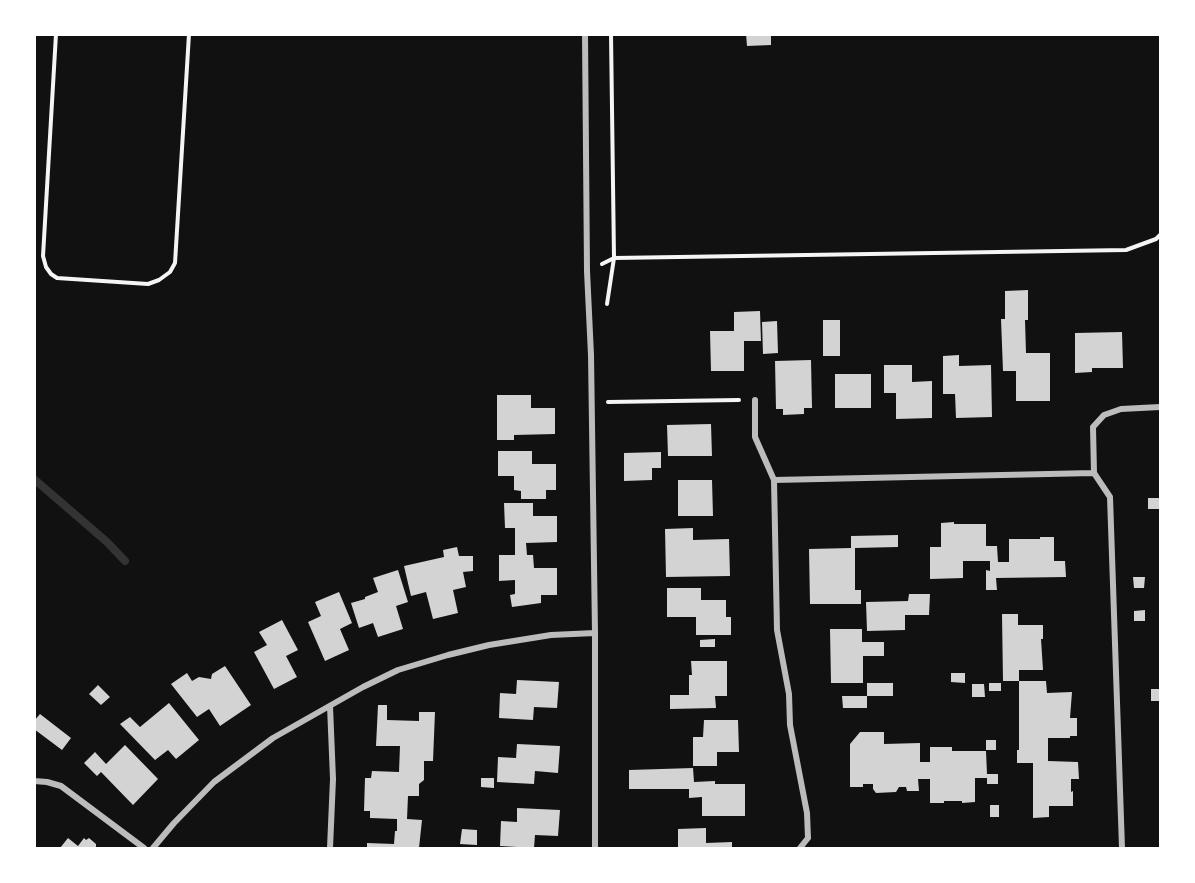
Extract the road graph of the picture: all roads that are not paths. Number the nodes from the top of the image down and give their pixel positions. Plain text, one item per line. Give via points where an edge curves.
1 (585, 34) edge
2 (755, 400) road end
3 (1161, 407) edge
4 (1094, 473) junction
5 (774, 480) junction
6 (596, 633) junction
7 (330, 706) junction
8 (34, 780) edge
9 (144, 849) edge
10 (153, 849) edge
11 (330, 849) edge
12 (596, 849) edge
13 (800, 849) edge
14 (1122, 849) edge

1 - 6 street
2 - 5 street via 756,437
3 - 4 street via 1121,409 1104,415 1093,427
4 - 5 street
4 - 14 street via 1110,497
5 - 13 street via 777,630 807,813 808,838
6 - 7 street via 551,635 448,655 398,670
6 - 12 street
7 - 10 street via 273,738 214,782
7 - 11 street
8 - 9 street via 61,786

